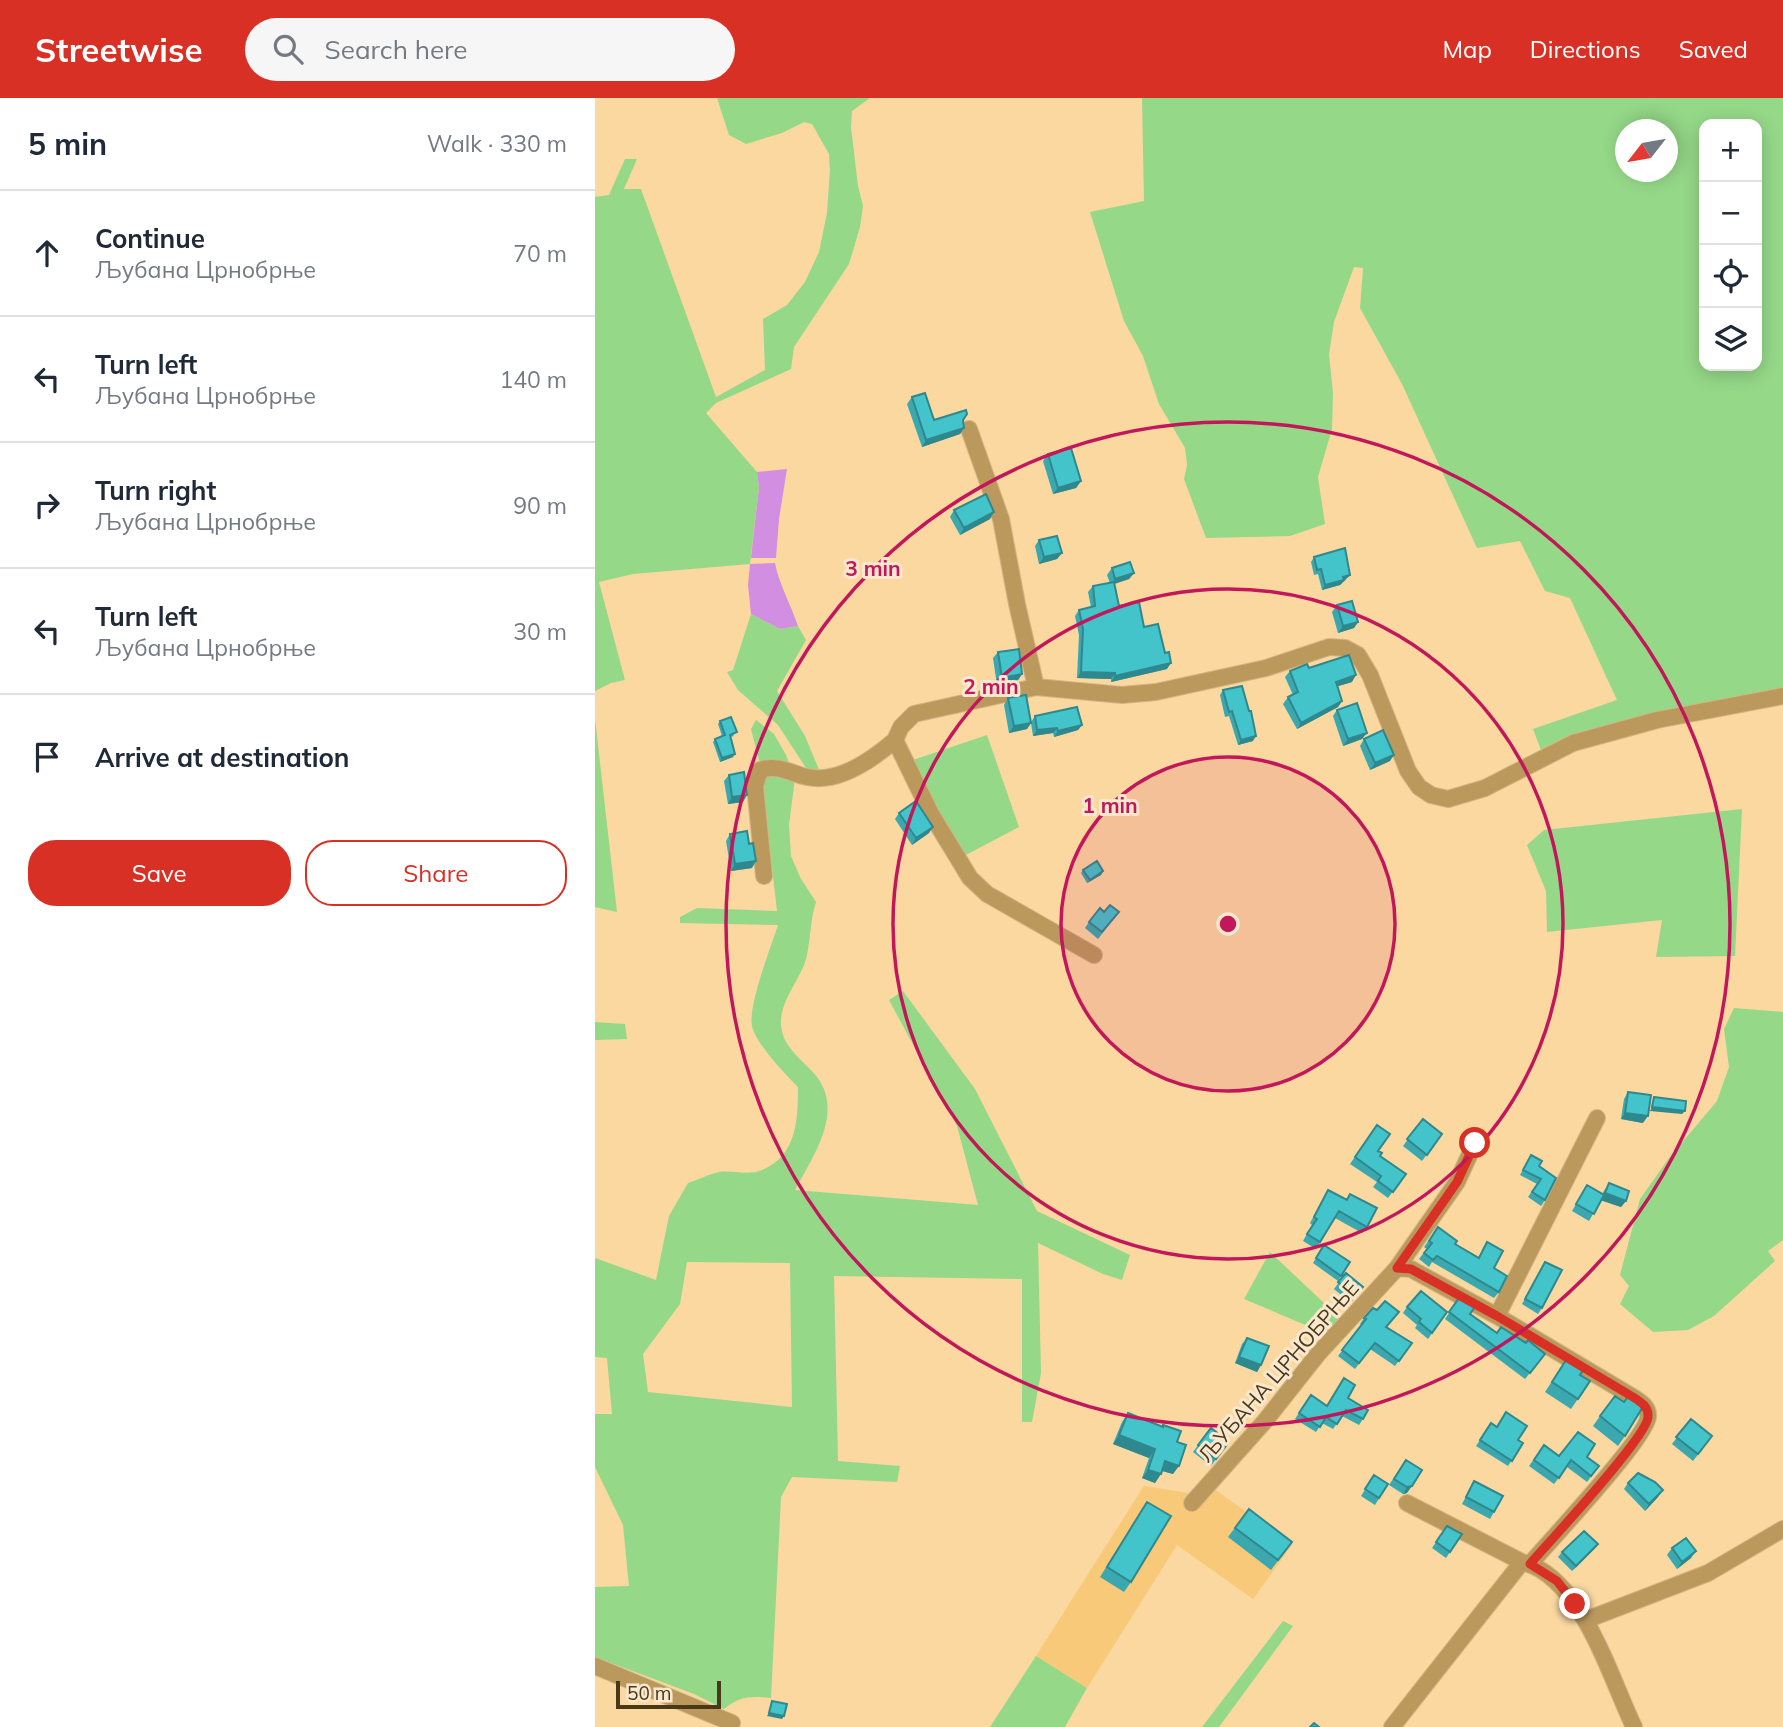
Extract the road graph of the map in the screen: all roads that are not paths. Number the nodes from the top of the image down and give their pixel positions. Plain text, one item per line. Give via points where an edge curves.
1 (969, 429) dead end
2 (1036, 687) junction
3 (1783, 696) edge
4 (895, 740) junction
5 (764, 876) dead end
6 (1094, 955) dead end
7 (1597, 1118) dead end
8 (1475, 1143) dead end
9 (1397, 1268) junction
10 (1497, 1316) junction
11 (1192, 1503) dead end
12 (1407, 1503) dead end
13 (1783, 1528) edge
14 (1526, 1563) junction
15 (1586, 1620) junction
16 (595, 1666) edge
17 (732, 1723) dead end
18 (1392, 1727) edge
19 (1634, 1727) edge

1 - 2 street via 1001,519
2 - 3 street via 1122,695 1156,692 1265,668 1329,647 1345,648 1358,654 1370,675 1408,771 1419,787 1448,799 1485,788 1573,743 1657,720
2 - 4 street via 914,714
4 - 5 street via 839,774 810,777 772,766 760,770 755,786
4 - 6 street via 969,878 987,894
7 - 10 street
8 - 9 street, ЉУБАНА ЦРНОБРЊЕ via 1457,1182
9 - 10 street via 1411,1269
9 - 11 street, ЉУБАНА ЦРНОБРЊЕ
10 - 14 street via 1633,1397 1648,1412 1649,1421 1623,1459
12 - 14 street
13 - 15 street via 1708,1573
14 - 15 street via 1557,1581
14 - 18 street
15 - 19 street
16 - 17 street

